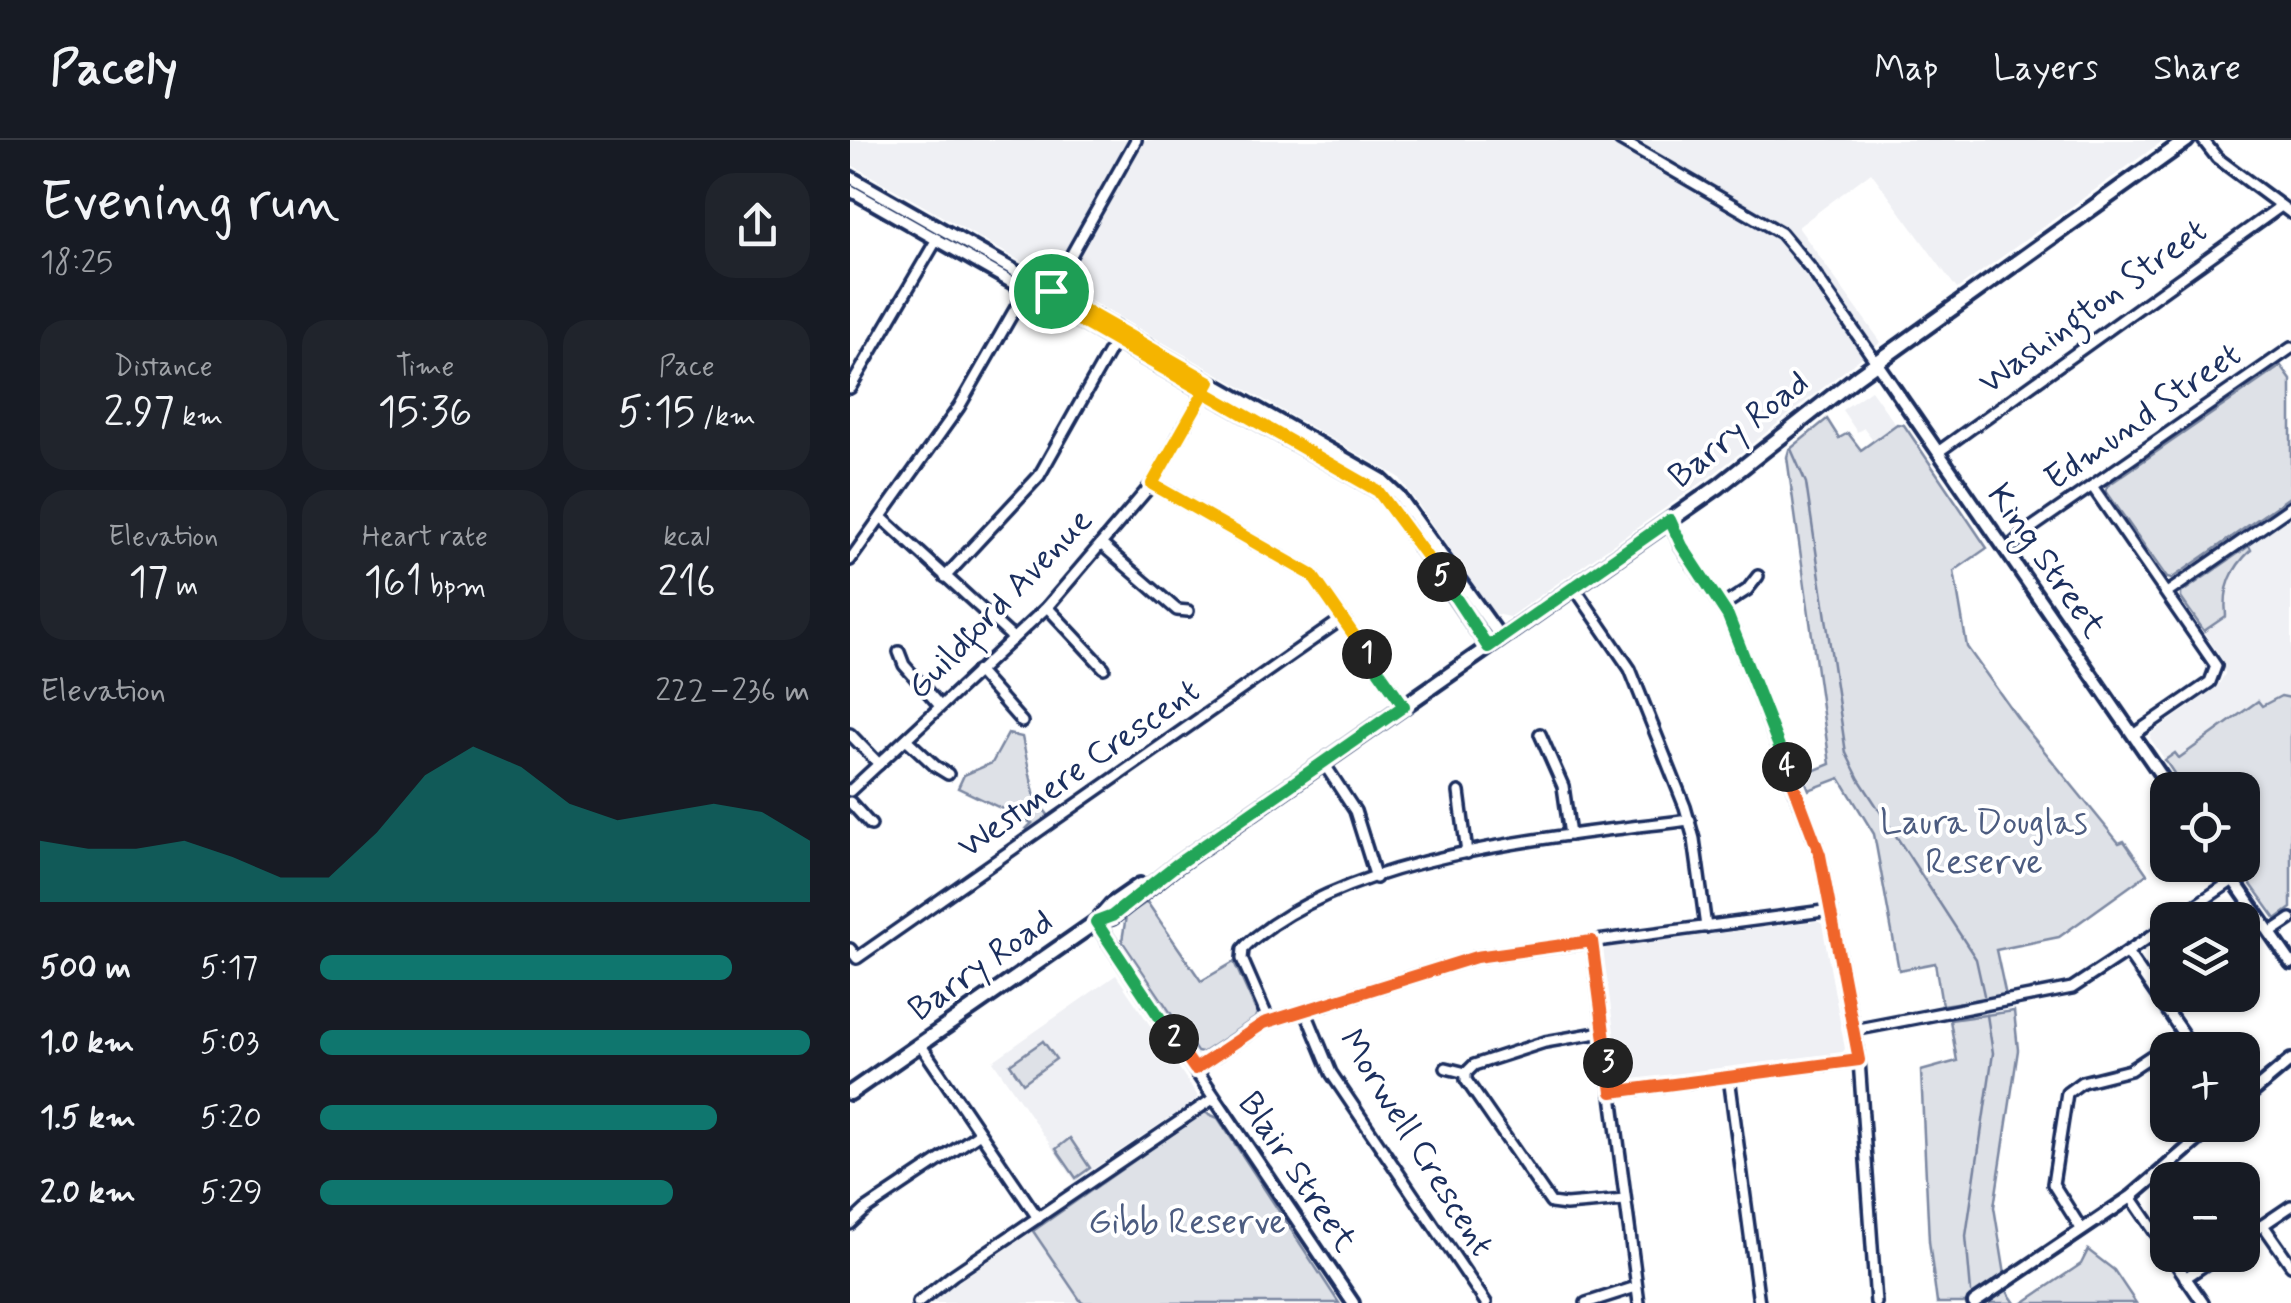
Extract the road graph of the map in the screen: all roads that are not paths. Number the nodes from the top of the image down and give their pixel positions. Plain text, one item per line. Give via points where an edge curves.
1 (1136, 140) edge
2 (1620, 140) edge
3 (2203, 140) edge
4 (2185, 142) edge
5 (2217, 158) junction
6 (850, 177) edge
7 (850, 190) edge
8 (2281, 206) junction
9 (2291, 213) edge
10 (916, 220) junction
11 (936, 239) junction
12 (1031, 286) junction
13 (1051, 291) junction
14 (1115, 341) junction
15 (2291, 348) edge
16 (1876, 362) junction
17 (1207, 387) junction
18 (850, 388) edge
19 (1938, 452) junction
20 (1357, 472) junction
21 (1152, 484) junction
22 (2092, 486) junction
23 (2291, 507) edge
24 (881, 517) junction
25 (1664, 524) junction
26 (1101, 544) junction
27 (2004, 547) junction
28 (850, 560) edge
29 (1758, 576) dead end
30 (945, 577) junction
31 (1574, 587) junction
32 (2166, 593) junction
33 (1722, 606) junction
34 (1046, 607) junction
35 (1188, 611) dead end
36 (1342, 619) junction
37 (1012, 638) junction
38 (1501, 638) junction
39 (1488, 647) junction
40 (899, 652) dead end
41 (1104, 668) dead end
42 (977, 671) junction
43 (940, 706) junction
44 (1404, 706) junction
45 (1022, 722) dead end
46 (850, 734) edge
47 (1540, 734) dead end
48 (2134, 735) junction
49 (906, 739) junction
50 (1323, 762) junction
51 (879, 764) junction
52 (2159, 772) edge
53 (948, 774) dead end
54 (850, 791) edge
55 (1459, 792) dead end
56 (850, 802) edge
57 (1690, 820) junction
58 (872, 824) dead end
59 (1570, 836) junction
60 (1467, 853) junction
61 (1376, 878) junction
62 (2231, 882) edge
63 (2235, 882) edge
64 (2201, 902) edge
65 (1831, 910) junction
66 (2291, 918) edge
67 (1096, 922) junction
68 (1706, 927) junction
69 (2270, 933) junction
70 (2150, 936) edge
71 (1592, 941) junction
72 (1232, 942) dead end
73 (850, 949) edge
74 (1242, 949) junction
75 (2127, 952) junction
76 (2291, 964) edge
77 (1305, 1010) junction
78 (1269, 1021) junction
79 (1854, 1030) junction
80 (1604, 1032) junction
81 (2181, 1032) edge
82 (920, 1044) junction
83 (2150, 1057) edge
84 (1859, 1060) junction
85 (2291, 1060) edge
86 (1446, 1068) dead end
87 (1195, 1069) junction
88 (1466, 1074) junction
89 (1730, 1077) junction
90 (2260, 1086) edge
91 (1612, 1092) junction
92 (850, 1093) edge
93 (1214, 1098) junction
94 (980, 1133) junction
95 (2195, 1142) edge
96 (2131, 1197) junction
97 (1625, 1200) junction
98 (1550, 1203) junction
99 (2291, 1206) edge
100 (1546, 1214) dead end
101 (1038, 1218) junction
102 (850, 1224) edge
103 (2150, 1225) edge
104 (2263, 1225) junction
105 (2260, 1227) edge
106 (2082, 1230) junction
107 (2291, 1265) edge
108 (2182, 1272) edge
109 (2194, 1272) edge
110 (2186, 1278) junction
111 (1636, 1287) junction
112 (918, 1303) edge
113 (1353, 1303) edge
114 (1486, 1303) edge
115 (1586, 1303) edge
116 (1638, 1303) edge
117 (1758, 1303) edge
118 (1876, 1303) edge
119 (1974, 1303) edge
120 (2203, 1303) edge

1 - 13 street
2 - 16 street via 1781,233
3 - 5 street
4 - 5 street
4 - 16 main road, Barry Road
5 - 8 street
6 - 10 street
7 - 10 street
8 - 9 street
8 - 19 street, Washington Street
10 - 11 street
10 - 12 street via 984,252
11 - 12 street
11 - 18 street
12 - 13 street
12 - 14 street
12 - 24 street via 959,407
13 - 17 street
14 - 17 street
14 - 30 street via 1039,476
15 - 22 street, Edmund Street
16 - 19 street, King Street
16 - 25 main road, Barry Road
17 - 20 street
17 - 21 street, Guildford Avenue
19 - 27 street, King Street
20 - 38 street via 1381,479 1399,496
20 - 39 street via 1388,500
21 - 26 street, Guildford Avenue
21 - 36 street via 1312,575
22 - 27 street, Edmund Street
22 - 32 street
23 - 32 street
24 - 28 street
24 - 30 street
25 - 31 main road, Barry Road
25 - 33 street
26 - 34 street, Guildford Avenue
26 - 35 street via 1177,610
27 - 48 street, King Street
29 - 33 street
30 - 37 street
31 - 38 main road, Barry Road
31 - 57 street via 1630,669
32 - 48 street via 2216,673
33 - 65 street via 1818,847
34 - 37 street, Guildford Avenue
34 - 41 street
36 - 44 street
36 - 73 street, Westmere Crescent via 856,958
37 - 42 street, Guildford Avenue
38 - 39 main road, Barry Road
39 - 44 main road, Barry Road
40 - 43 street
42 - 43 street, Guildford Avenue
42 - 45 street
43 - 49 street, Guildford Avenue
44 - 50 main road, Barry Road
46 - 51 street
47 - 59 street via 1563,786
48 - 52 street, King Street
49 - 51 street, Guildford Avenue
49 - 53 street
50 - 61 street via 1353,805
50 - 67 main road, Barry Road
51 - 54 street, Guildford Avenue
55 - 60 street
56 - 58 street
57 - 59 street
57 - 68 street
59 - 60 street
60 - 61 street
61 - 74 street via 1302,905
62 - 64 street
63 - 69 street
65 - 68 street
65 - 79 street
66 - 69 street
67 - 82 main road, Barry Road
67 - 87 street, Blair Street
68 - 71 street
69 - 76 street
70 - 75 street
71 - 77 street via 1476,957
71 - 80 street
72 - 74 street
74 - 78 street
75 - 79 street via 2072,988
75 - 81 street
77 - 78 street
77 - 114 street, Morwell Crescent via 1331,1073
78 - 87 street
79 - 84 street
80 - 88 street via 1545,1042
80 - 91 street
82 - 92 main road, Barry Road
82 - 94 street
83 - 106 street via 2067,1093 2054,1184
84 - 89 street
84 - 118 street
85 - 90 street
86 - 88 street
87 - 93 street, Blair Street
88 - 98 street
89 - 91 street
89 - 117 street
91 - 97 street
93 - 101 street
93 - 113 street, Blair Street
94 - 101 street
94 - 102 street
95 - 96 street
96 - 103 street
96 - 106 street
97 - 98 street
97 - 111 street
98 - 100 street
99 - 104 street
101 - 112 street
104 - 105 street
104 - 107 street
106 - 119 street
108 - 110 street
109 - 110 street
110 - 120 street
111 - 115 street
111 - 116 street

